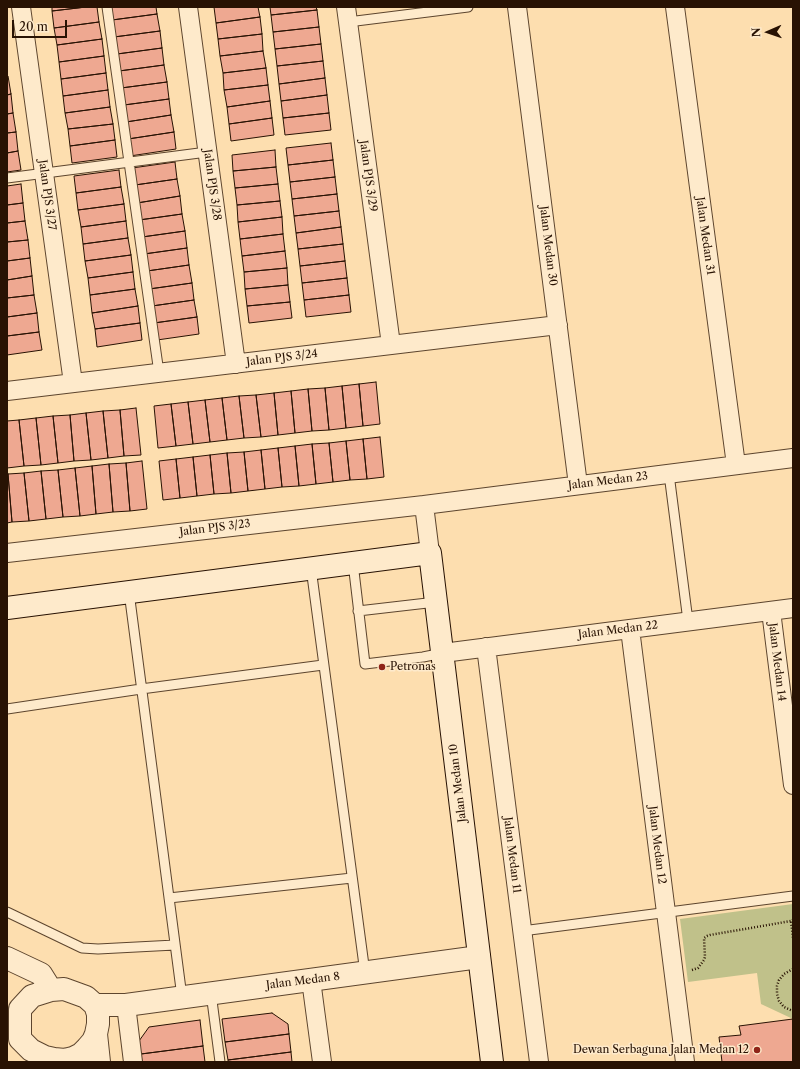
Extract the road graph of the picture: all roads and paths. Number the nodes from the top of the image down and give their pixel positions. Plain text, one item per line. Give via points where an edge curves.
1 (21, 7) edge
2 (107, 7) edge
3 (188, 7) edge
4 (468, 7) edge
5 (517, 7) edge
6 (675, 7) edge
7 (347, 14) edge
8 (207, 152) junction
9 (129, 162) junction
10 (44, 173) junction
11 (7, 178) edge
12 (558, 325) junction
13 (391, 345) junction
14 (236, 364) junction
15 (159, 373) junction
16 (73, 383) junction
17 (7, 391) edge
18 (793, 458) edge
19 (736, 465) junction
20 (669, 474) junction
21 (578, 485) junction
22 (424, 505) junction
23 (7, 553) edge
24 (430, 553) junction
25 (353, 562) junction
26 (311, 568) junction
27 (129, 592) junction
28 (437, 602) junction
29 (7, 608) edge
30 (793, 608) edge
31 (358, 611) junction
32 (771, 611) junction
33 (688, 621) junction
34 (630, 629) junction
35 (486, 647) junction
36 (443, 653) junction
37 (323, 665) junction
38 (141, 689) junction
39 (7, 709) edge
40 (793, 785) edge
41 (352, 878) junction
42 (793, 896) edge
43 (169, 898) junction
44 (7, 912) edge
45 (666, 912) junction
46 (792, 920) edge
47 (522, 931) junction
48 (793, 938) edge
49 (175, 944) junction
50 (479, 957) junction
51 (7, 958) edge
52 (793, 969) edge
53 (673, 972) junction
54 (365, 973) junction
55 (311, 980) junction
56 (51, 990) junction
57 (212, 993) junction
58 (182, 997) junction
59 (94, 1005) junction
60 (126, 1005) junction
61 (793, 1011) edge
62 (96, 1034) junction
63 (13, 1038) edge
64 (65, 1061) edge
65 (100, 1062) edge
66 (133, 1062) edge
67 (220, 1062) edge
68 (322, 1062) edge
69 (492, 1062) edge
70 (539, 1062) edge
71 (685, 1062) edge

1 - 10 street, Jalan PJS 3/27
2 - 9 lane
3 - 8 street, Jalan PJS 3/28
4 - 7 lane
5 - 12 street, Jalan Medan 30
6 - 19 street, Jalan Medan 31
7 - 13 street, Jalan PJS 3/29
8 - 9 lane
8 - 14 street, Jalan PJS 3/28
9 - 10 lane
9 - 15 lane
10 - 11 lane
10 - 16 street, Jalan PJS 3/27
12 - 13 street, Jalan PJS 3/24
12 - 21 street, Jalan Medan 30
13 - 14 street, Jalan PJS 3/24
14 - 15 street, Jalan PJS 3/24
15 - 16 street, Jalan PJS 3/24
16 - 17 street, Jalan PJS 3/24
18 - 19 street, Jalan Medan 23
19 - 20 street, Jalan Medan 23
20 - 21 street, Jalan Medan 23
20 - 33 lane
21 - 22 street, Jalan Medan 23
22 - 23 street, Jalan PJS 3/23
22 - 24 street, Jalan Medan 10
24 - 25 main road
24 - 28 main road, Jalan Medan 10
25 - 26 main road
25 - 31 lane
26 - 27 main road
26 - 37 lane
27 - 29 main road
27 - 38 lane
28 - 31 lane
28 - 36 main road, Jalan Medan 10
30 - 32 street, Jalan Medan 22
31 - 36 lane via 365,664
32 - 33 street, Jalan Medan 22
32 - 40 street, Jalan Medan 14
33 - 34 street, Jalan Medan 22
34 - 35 street, Jalan Medan 22
34 - 45 street, Jalan Medan 12
35 - 36 street, Jalan Medan 22
35 - 47 street, Jalan Medan 11
36 - 50 main road, Jalan Medan 10
37 - 38 lane
37 - 41 lane
38 - 39 lane
38 - 43 lane
41 - 43 lane
41 - 54 lane
42 - 45 lane
43 - 49 lane
44 - 49 lane via 82,948
45 - 47 lane
45 - 53 street, Jalan Medan 12
46 - 48 path
46 - 53 path via 710,934 704,938 705,957 698,968
47 - 70 street, Jalan Medan 11
49 - 58 lane
50 - 54 main road, Jalan Medan 8
50 - 69 main road, Jalan Medan 10
51 - 56 main road via 41,974
52 - 61 path via 779,980 777,994 784,1007
53 - 71 street, Jalan Medan 12
54 - 55 main road, Jalan Medan 8
55 - 57 main road, Jalan Medan 8
55 - 68 street
56 - 59 main road via 64,989 75,992 86,997
56 - 63 main road via 32,996 20,1008
57 - 58 main road, Jalan Medan 8
57 - 67 lane
58 - 60 main road, Jalan Medan 8
59 - 60 main road, Jalan Medan 8
59 - 62 main road via 98,1014
60 - 66 street
62 - 64 main road via 88,1048
62 - 65 main road
63 - 64 main road via 38,1054

